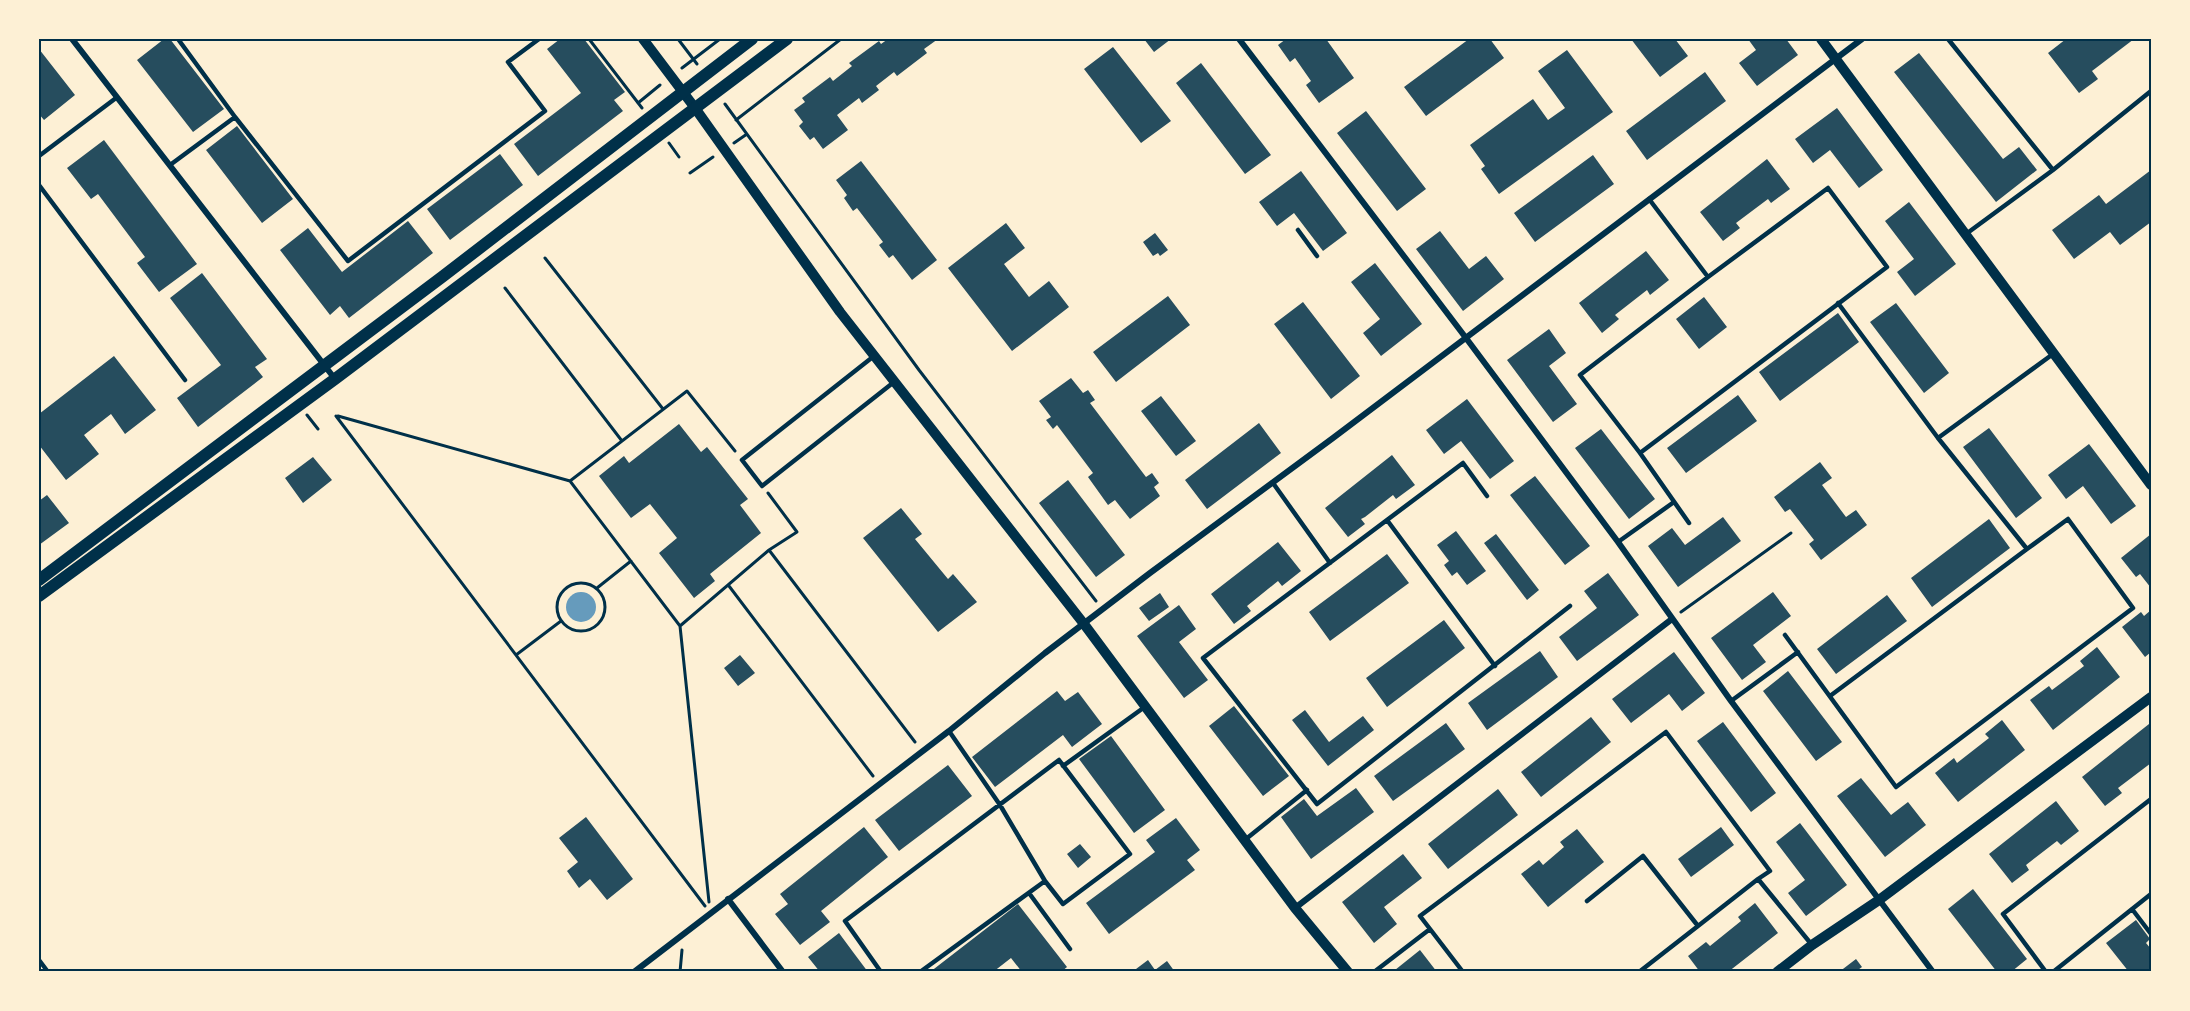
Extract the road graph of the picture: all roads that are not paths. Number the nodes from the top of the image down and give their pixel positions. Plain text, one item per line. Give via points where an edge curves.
1 (72, 39) edge
2 (178, 39) edge
3 (539, 39) edge
4 (643, 39) edge
5 (752, 39) edge
6 (787, 39) edge
7 (1239, 39) edge
8 (1821, 39) edge
9 (1862, 39) edge
10 (1948, 39) edge
11 (1836, 58) junction
12 (2151, 91) edge
13 (683, 92) junction
14 (116, 98) junction
15 (695, 108) junction
16 (235, 117) junction
17 (39, 156) edge
18 (170, 165) junction
19 (2053, 170) junction
20 (39, 185) edge
21 (1649, 199) junction
22 (1298, 230) dead end
23 (1966, 235) junction
24 (1317, 256) dead end
25 (1708, 277) junction
26 (1838, 303) junction
27 (1466, 338) junction
28 (2053, 354) junction
29 (874, 356) junction
30 (324, 365) junction
31 (335, 379) junction
32 (185, 380) dead end
33 (894, 382) junction
34 (1938, 438) junction
35 (1640, 453) junction
36 (1273, 483) junction
37 (2151, 485) edge
38 (1487, 496) dead end
39 (1674, 502) junction
40 (1387, 520) junction
41 (1689, 523) dead end
42 (1618, 542) junction
43 (2027, 549) junction
44 (1330, 563) junction
45 (39, 580) edge
46 (39, 596) edge
47 (1570, 606) dead end
48 (1672, 619) junction
49 (1084, 624) junction
50 (1785, 635) dead end
51 (1798, 652) junction
52 (1495, 666) junction
53 (1830, 696) junction
54 (2151, 697) edge
55 (1731, 701) junction
56 (1146, 705) junction
57 (949, 731) junction
58 (1063, 766) junction
59 (1307, 790) junction
60 (2151, 799) edge
61 (1000, 805) junction
62 (1245, 839) junction
63 (1758, 879) junction
64 (1045, 881) junction
65 (1029, 893) junction
66 (2151, 894) edge
67 (728, 899) junction
68 (1879, 900) junction
69 (1587, 901) dead end
70 (1296, 908) junction
71 (2132, 909) junction
72 (1698, 926) junction
73 (1430, 929) junction
74 (2151, 934) edge
75 (1812, 945) junction
76 (1070, 949) dead end
77 (39, 960) edge
78 (48, 972) edge
79 (634, 972) edge
80 (783, 972) edge
81 (881, 972) edge
82 (920, 972) edge
83 (1348, 972) edge
84 (1374, 972) edge
85 (1463, 972) edge
86 (1639, 972) edge
87 (1777, 972) edge
88 (1933, 972) edge
89 (2046, 972) edge
90 (2053, 972) edge

1 - 14 street
2 - 16 lane
3 - 16 lane via 508,62 545,111 348,261
4 - 13 street
5 - 13 main road
6 - 15 main road
7 - 27 street
8 - 11 street
9 - 11 street
10 - 19 lane
11 - 21 street
11 - 23 street
12 - 19 lane
13 - 15 street
13 - 30 main road
14 - 17 lane
14 - 18 street
15 - 29 street
15 - 31 main road
16 - 18 lane
18 - 30 street
19 - 23 lane
20 - 32 lane
21 - 25 lane
21 - 27 street
22 - 24 lane
23 - 28 street
25 - 26 lane via 1828,188 1887,267
25 - 35 lane via 1580,375
26 - 34 lane
26 - 35 lane
27 - 36 street
27 - 42 street
28 - 34 lane
28 - 37 street
29 - 33 street
29 - 33 lane via 742,460 762,486
30 - 31 street
30 - 45 main road
31 - 46 main road
33 - 49 street
34 - 43 lane
35 - 39 lane
36 - 44 lane
36 - 49 street
38 - 40 lane via 1463,463
39 - 41 lane
39 - 42 lane
40 - 44 lane
40 - 52 lane
42 - 48 street
43 - 53 lane
43 - 53 lane via 2068,519 2133,608 1896,787
44 - 59 lane via 1203,658
47 - 52 lane
48 - 55 street
48 - 70 street
49 - 56 street
49 - 57 street
50 - 51 lane
51 - 53 lane
51 - 55 lane
52 - 59 lane via 1317,804
54 - 68 street
55 - 68 street
56 - 58 lane
56 - 62 street
57 - 61 lane
57 - 67 street
58 - 61 lane via 1059,760
58 - 64 lane via 1130,854 1063,904
59 - 62 lane
60 - 89 lane via 2003,914
61 - 64 lane
61 - 81 lane via 845,921
62 - 70 street
63 - 72 lane
63 - 73 lane via 1770,871 1666,732 1420,916
63 - 75 lane
64 - 65 lane
65 - 76 lane
65 - 82 lane
66 - 71 lane
67 - 79 street
67 - 80 street
68 - 75 street
68 - 88 street
69 - 72 lane via 1643,856
70 - 83 street
71 - 74 lane
71 - 90 lane
72 - 86 lane
73 - 84 lane
73 - 85 lane
75 - 87 street
77 - 78 lane

